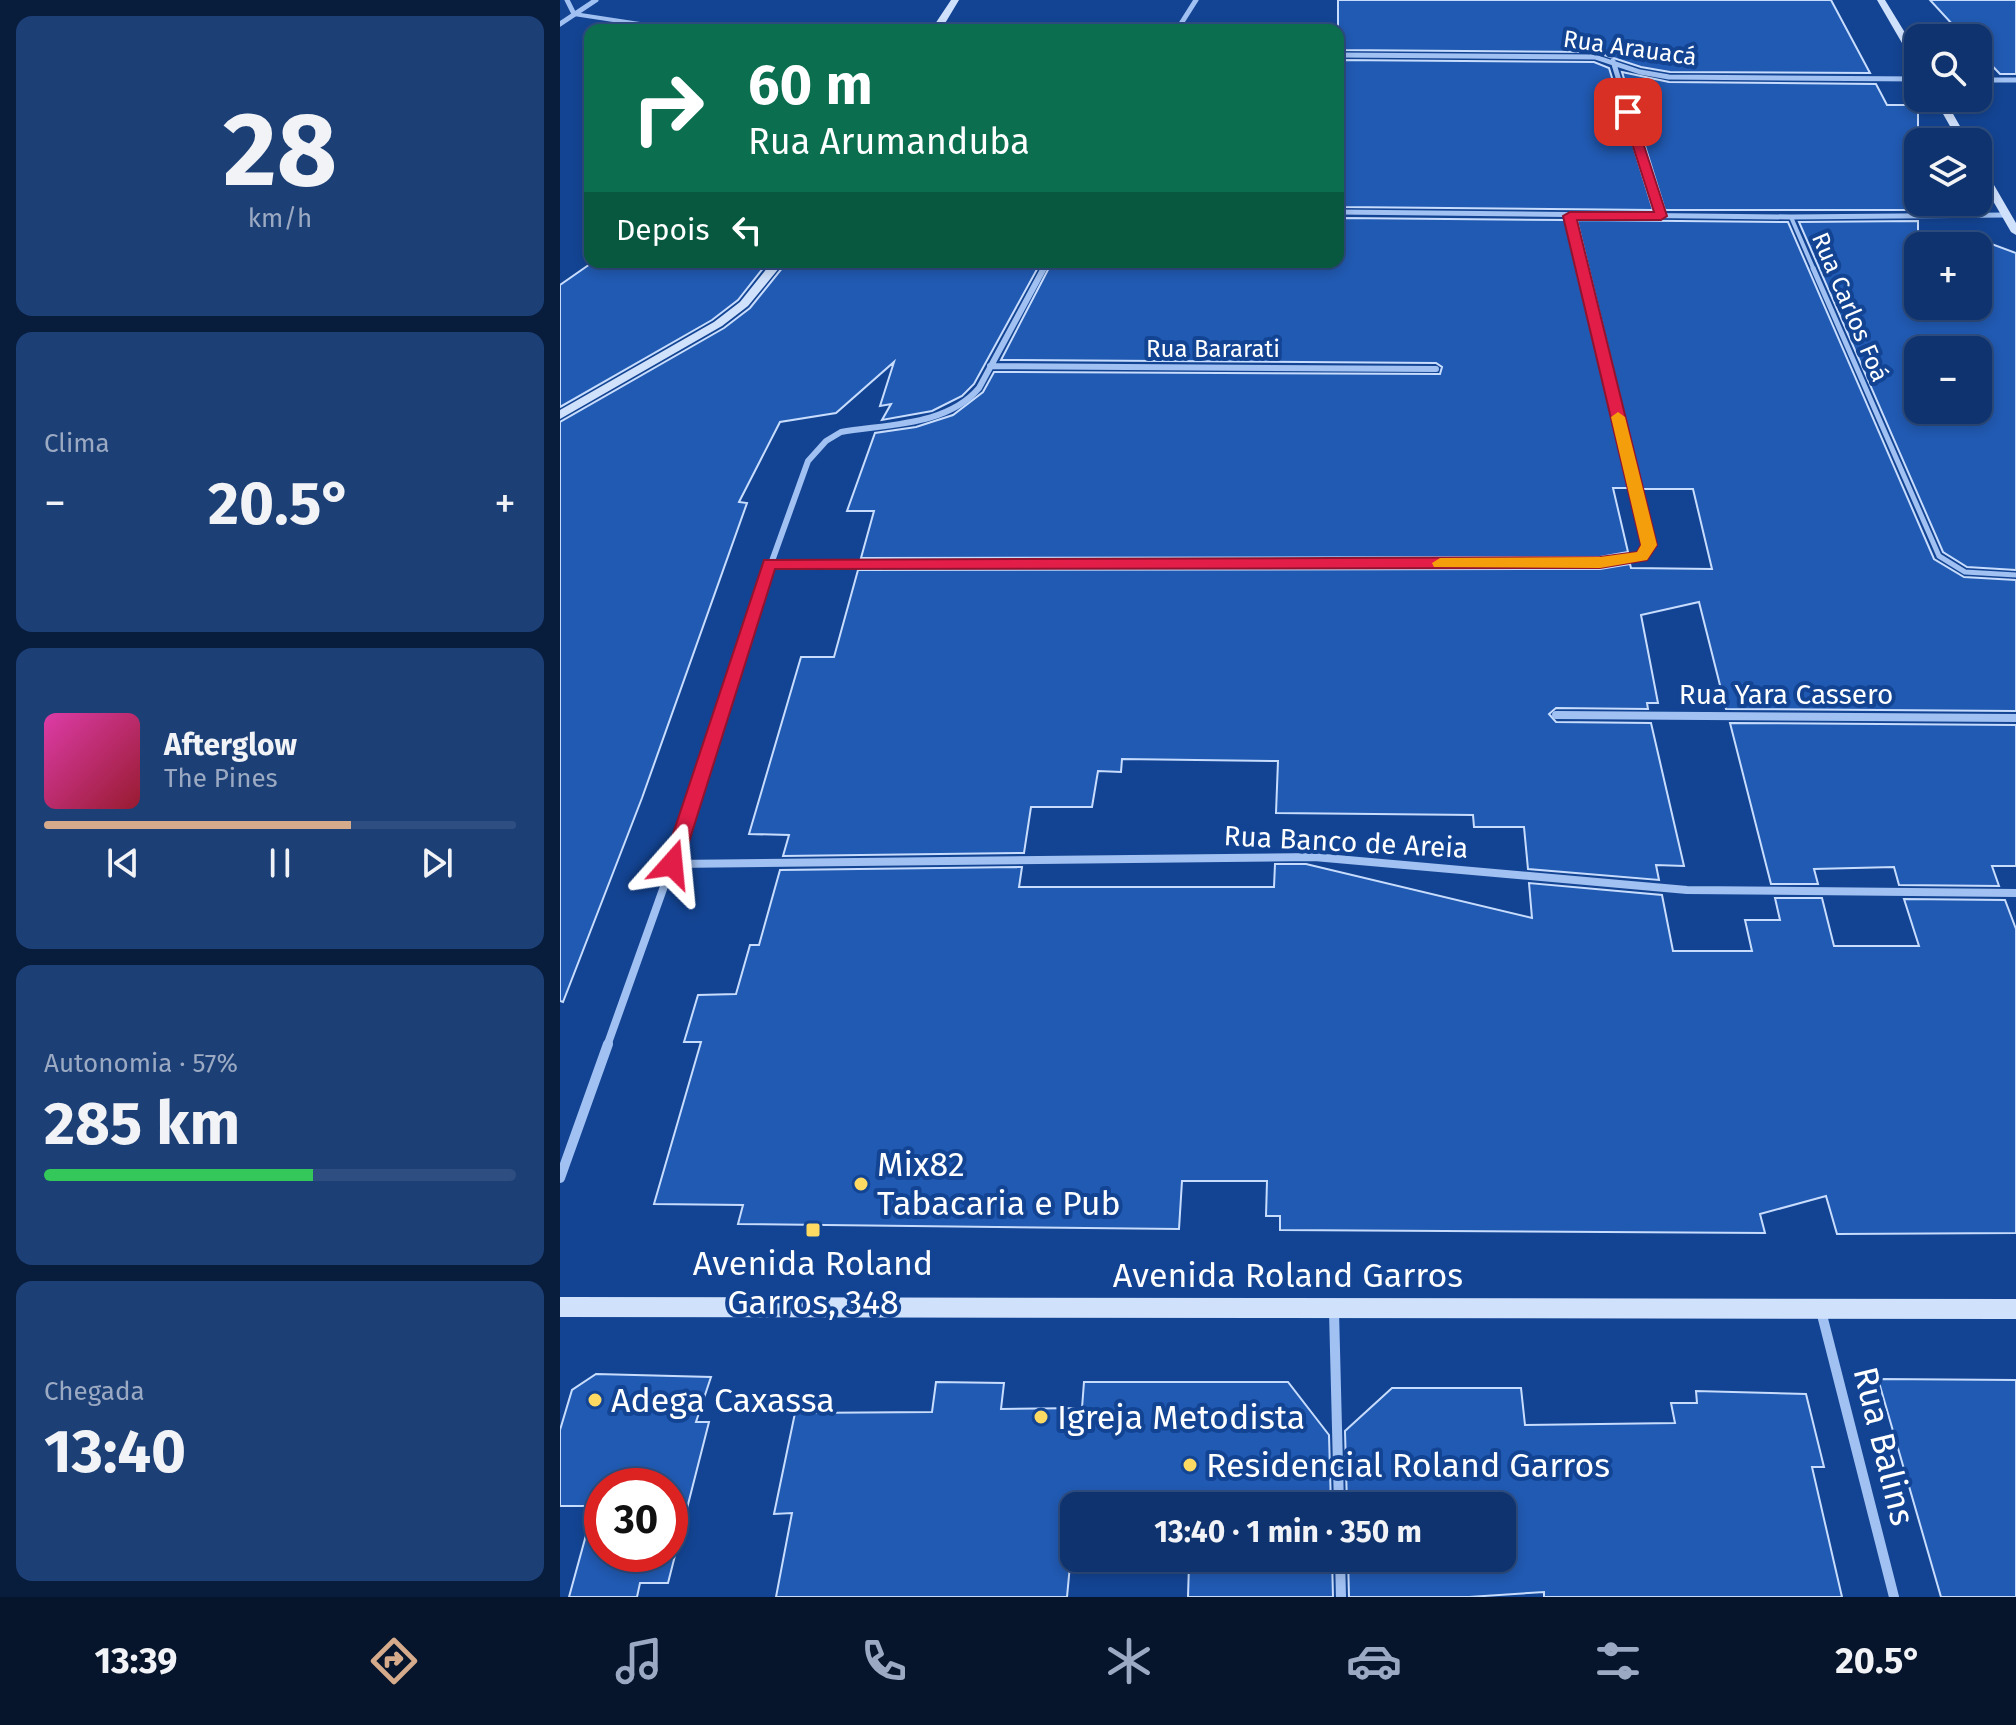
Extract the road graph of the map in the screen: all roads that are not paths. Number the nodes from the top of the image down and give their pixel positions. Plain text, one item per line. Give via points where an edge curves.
1 (567, 0) edge
2 (596, 0) edge
3 (955, 0) edge
4 (1196, 0) edge
5 (1881, 0) edge
6 (574, 14) junction
7 (560, 24) edge
8 (640, 24) edge
9 (940, 24) edge
10 (1181, 24) edge
11 (1904, 39) edge
12 (1344, 55) edge
13 (1613, 61) junction
14 (1904, 79) edge
15 (1992, 80) edge
16 (2016, 80) edge
17 (1992, 187) edge
18 (1344, 212) edge
19 (2011, 215) edge
20 (1570, 216) junction
21 (1661, 216) junction
22 (1791, 217) junction
23 (2016, 232) edge
24 (773, 268) edge
25 (1044, 268) edge
26 (990, 366) junction
27 (1436, 369) dead end
28 (560, 415) edge
29 (769, 564) junction
30 (2016, 575) edge
31 (1556, 715) dead end
32 (2016, 718) edge
33 (672, 864) junction
34 (2016, 893) edge
35 (560, 1178) edge
36 (560, 1307) edge
37 (1334, 1307) junction
38 (1820, 1308) junction
39 (2016, 1309) edge
40 (1339, 1492) edge
41 (1340, 1572) edge
42 (1341, 1597) edge
43 (1894, 1597) edge

1 - 6 street
2 - 6 street
3 - 9 street
4 - 10 street
5 - 11 street
6 - 7 street
6 - 8 lane
12 - 13 street, Rua Arauacá
13 - 14 street, Rua Arauacá via 1669,77
13 - 21 street
15 - 16 street
17 - 19 street
18 - 20 street
19 - 22 street
19 - 23 street
20 - 21 street
20 - 29 street via 1649,545 1642,556 1600,563
21 - 22 street
22 - 30 lane, Rua Carlos Foá via 1939,556 1947,565 1975,575
24 - 28 street via 744,304 718,324
25 - 26 street
26 - 27 street, Rua Bararati
26 - 29 street via 967,402 946,414 841,432 826,441 808,461
29 - 33 street
31 - 32 street, Rua Yara Cassero
33 - 34 street, Rua Banco de Areia via 1314,857 1687,890
33 - 35 street
36 - 37 street, Avenida Roland Garros
37 - 38 street, Avenida Roland Garros
37 - 40 street
38 - 39 street, Avenida Roland Garros
38 - 43 street, Rua Balins
41 - 42 street

